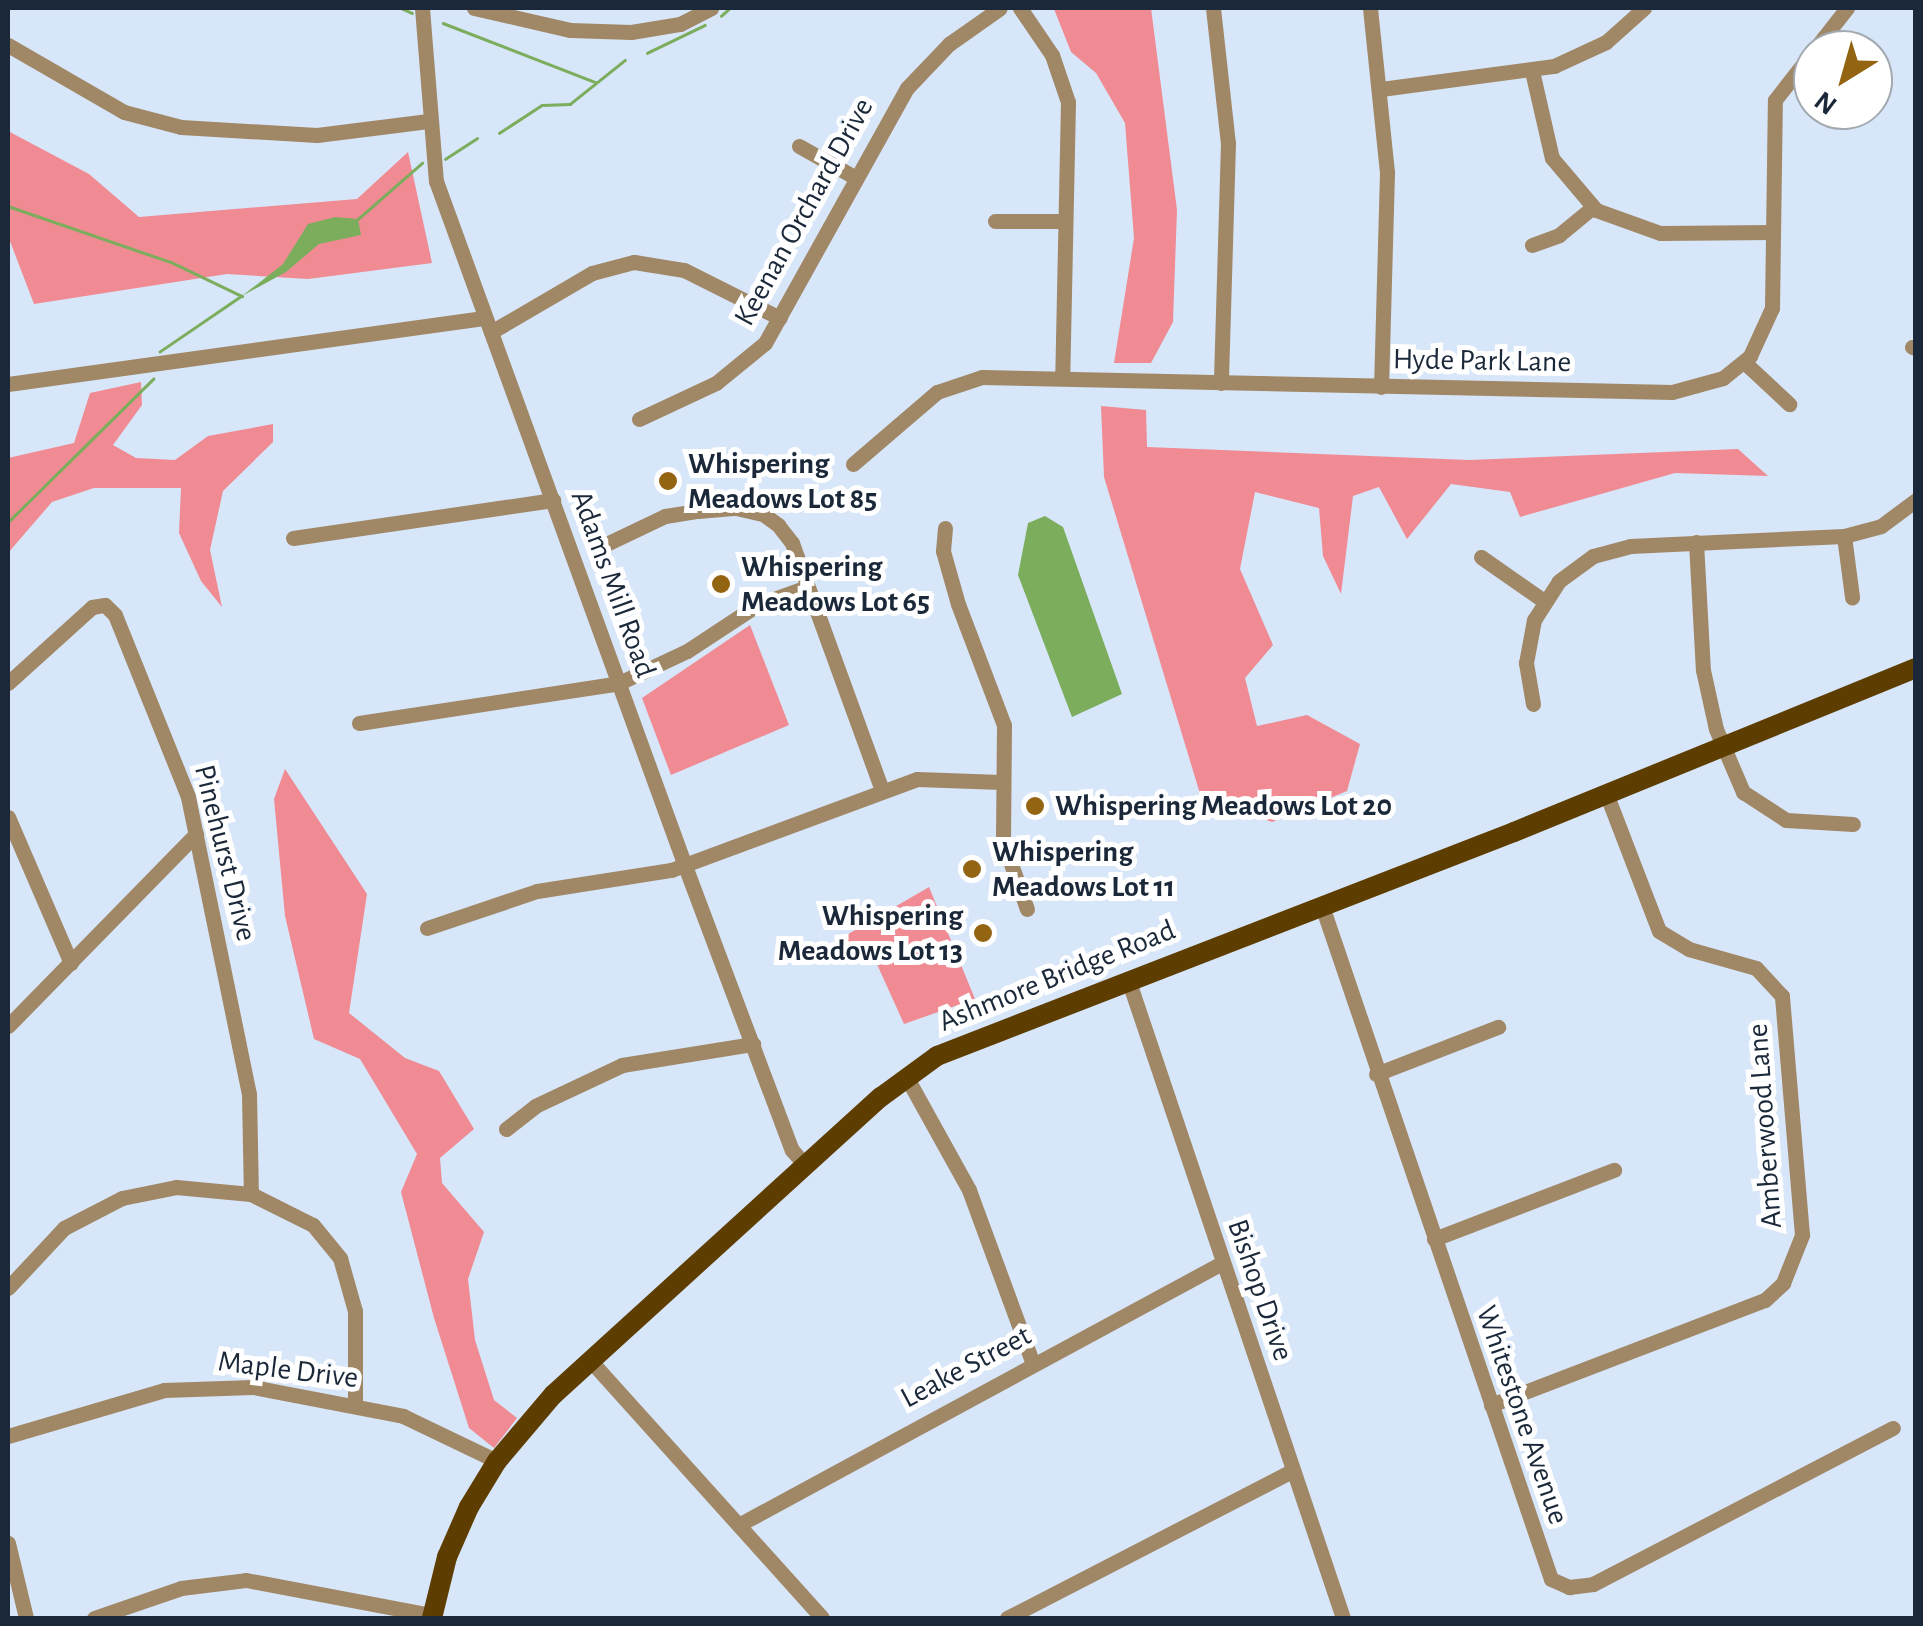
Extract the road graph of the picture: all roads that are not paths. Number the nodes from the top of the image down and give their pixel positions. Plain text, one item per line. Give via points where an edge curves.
1 (422, 8) edge
2 (474, 8) edge
3 (711, 8) edge
4 (1000, 8) edge
5 (1020, 8) edge
6 (1213, 8) edge
7 (1370, 8) edge
8 (1644, 8) edge
9 (1841, 10) edge
10 (8, 45) edge
11 (1532, 71) junction
12 (1380, 89) junction
13 (428, 121) junction
14 (799, 146) dead end
15 (856, 178) junction
16 (1593, 207) junction
17 (995, 221) dead end
18 (1065, 221) junction
19 (1772, 232) junction
20 (1532, 246) dead end
21 (780, 318) junction
22 (488, 325) junction
23 (1744, 362) junction
24 (1062, 378) junction
25 (1222, 383) junction
26 (8, 384) edge
27 (1381, 387) junction
28 (1789, 404) dead end
29 (639, 420) dead end
30 (853, 464) dead end
31 (553, 500) junction
32 (1916, 500) edge
33 (945, 528) dead end
34 (1844, 536) junction
35 (293, 538) dead end
36 (1696, 542) junction
37 (600, 548) dead end
38 (1481, 557) dead end
39 (806, 587) junction
40 (1852, 597) dead end
41 (1544, 601) junction
42 (1916, 668) edge
43 (8, 683) edge
44 (619, 683) junction
45 (1533, 704) dead end
46 (359, 723) dead end
47 (1723, 747) junction
48 (1001, 782) junction
49 (882, 790) junction
50 (1606, 792) junction
51 (8, 817) edge
52 (1853, 824) dead end
53 (196, 834) junction
54 (685, 866) junction
55 (1322, 906) junction
56 (1028, 909) dead end
57 (427, 928) dead end
58 (71, 963) junction
59 (1128, 979) junction
60 (8, 1026) edge
61 (1498, 1027) dead end
62 (754, 1044) junction
63 (1376, 1074) junction
64 (907, 1078) junction
65 (506, 1129) dead end
66 (806, 1166) junction
67 (1614, 1170) dead end
68 (250, 1194) junction
69 (1434, 1239) junction
70 (1220, 1264) junction
71 (8, 1288) edge
72 (590, 1360) junction
73 (1032, 1361) junction
74 (355, 1403) junction
75 (1490, 1405) junction
76 (1893, 1428) dead end
77 (8, 1436) edge
78 (497, 1462) junction
79 (1292, 1471) junction
80 (742, 1523) junction
81 (8, 1542) edge
82 (432, 1617) edge
83 (26, 1618) edge
84 (94, 1618) edge
85 (822, 1618) edge
86 (1007, 1618) edge
87 (1343, 1618) edge

1 - 13 street, Adams Mill Road
2 - 3 street via 570,30 631,32 680,24
4 - 15 street, Keenan Orchard Drive via 920,72
5 - 18 street via 1066,87
6 - 25 street via 1228,144
7 - 12 street
8 - 11 street via 1596,48
9 - 19 street via 1775,100
10 - 13 street via 124,112 181,127 317,135
11 - 12 street
11 - 16 street via 1552,158
12 - 27 street via 1387,173
13 - 22 street, Adams Mill Road via 436,181
14 - 15 street
15 - 21 street, Keenan Orchard Drive
16 - 19 street via 1660,232
16 - 20 street
17 - 18 street
18 - 24 street
19 - 23 street via 1772,308
21 - 22 street via 684,270 634,262 592,273
21 - 29 street, Keenan Orchard Drive via 730,374
22 - 26 street
22 - 31 street, Adams Mill Road
23 - 27 street, Hyde Park Lane via 1706,385 1672,392
23 - 28 street
24 - 25 street, Hyde Park Lane
24 - 30 street, Hyde Park Lane via 950,385
25 - 27 street, Hyde Park Lane
31 - 35 street
31 - 44 street, Adams Mill Road
32 - 34 street via 1881,526
33 - 48 street via 943,550 958,604 1004,725
34 - 36 street
34 - 40 street
36 - 41 street via 1602,552 1566,574
36 - 47 street via 1702,670
37 - 39 street via 665,516 736,508 763,514 792,542
38 - 41 street
39 - 44 street via 757,605 687,651
39 - 49 street
41 - 45 street via 1527,649
42 - 47 main road, Ashmore Bridge Road
43 - 53 street, Pinehurst Drive via 78,617 99,605 110,608 178,769
44 - 46 street
44 - 54 street, Adams Mill Road
47 - 50 main road, Ashmore Bridge Road
47 - 52 street via 1742,792 1761,808 1802,824
48 - 49 street via 932,778
48 - 56 street via 1002,841
49 - 54 street
50 - 55 main road, Ashmore Bridge Road
50 - 75 street, Amberwood Lane via 1659,931 1690,949 1762,972 1782,996 1802,1235 1782,1284 1765,1300
51 - 58 street
53 - 58 street
53 - 68 street, Pinehurst Drive via 249,1094
54 - 57 street via 537,891
54 - 62 street, Adams Mill Road
55 - 59 main road, Ashmore Bridge Road
55 - 63 street, Whitestone Avenue
58 - 60 street
59 - 64 main road, Ashmore Bridge Road via 960,1044
59 - 70 street, Bishop Drive
61 - 63 street
62 - 65 street via 622,1065 535,1106
62 - 66 street, Adams Mill Road via 792,1150
63 - 69 street, Whitestone Avenue
64 - 66 main road, Ashmore Bridge Road
64 - 73 street via 970,1190
66 - 72 main road, Ashmore Bridge Road
67 - 69 street
68 - 71 street via 176,1187 122,1198 64,1228
68 - 74 street via 304,1219 340,1258 355,1310
69 - 75 street, Whitestone Avenue
70 - 73 street, Leake Street
70 - 79 street, Bishop Drive
72 - 78 main road, Ashmore Bridge Road
72 - 80 street
73 - 80 street, Leake Street
74 - 77 street, Maple Drive via 253,1387 187,1387
74 - 78 street, Maple Drive via 426,1424
75 - 76 street, Whitestone Avenue via 1546,1570 1569,1587 1593,1584
78 - 82 main road, Ashmore Bridge Road via 454,1537
79 - 86 street
79 - 87 street, Bishop Drive
80 - 85 street
81 - 83 street
82 - 84 street via 232,1580 181,1588

